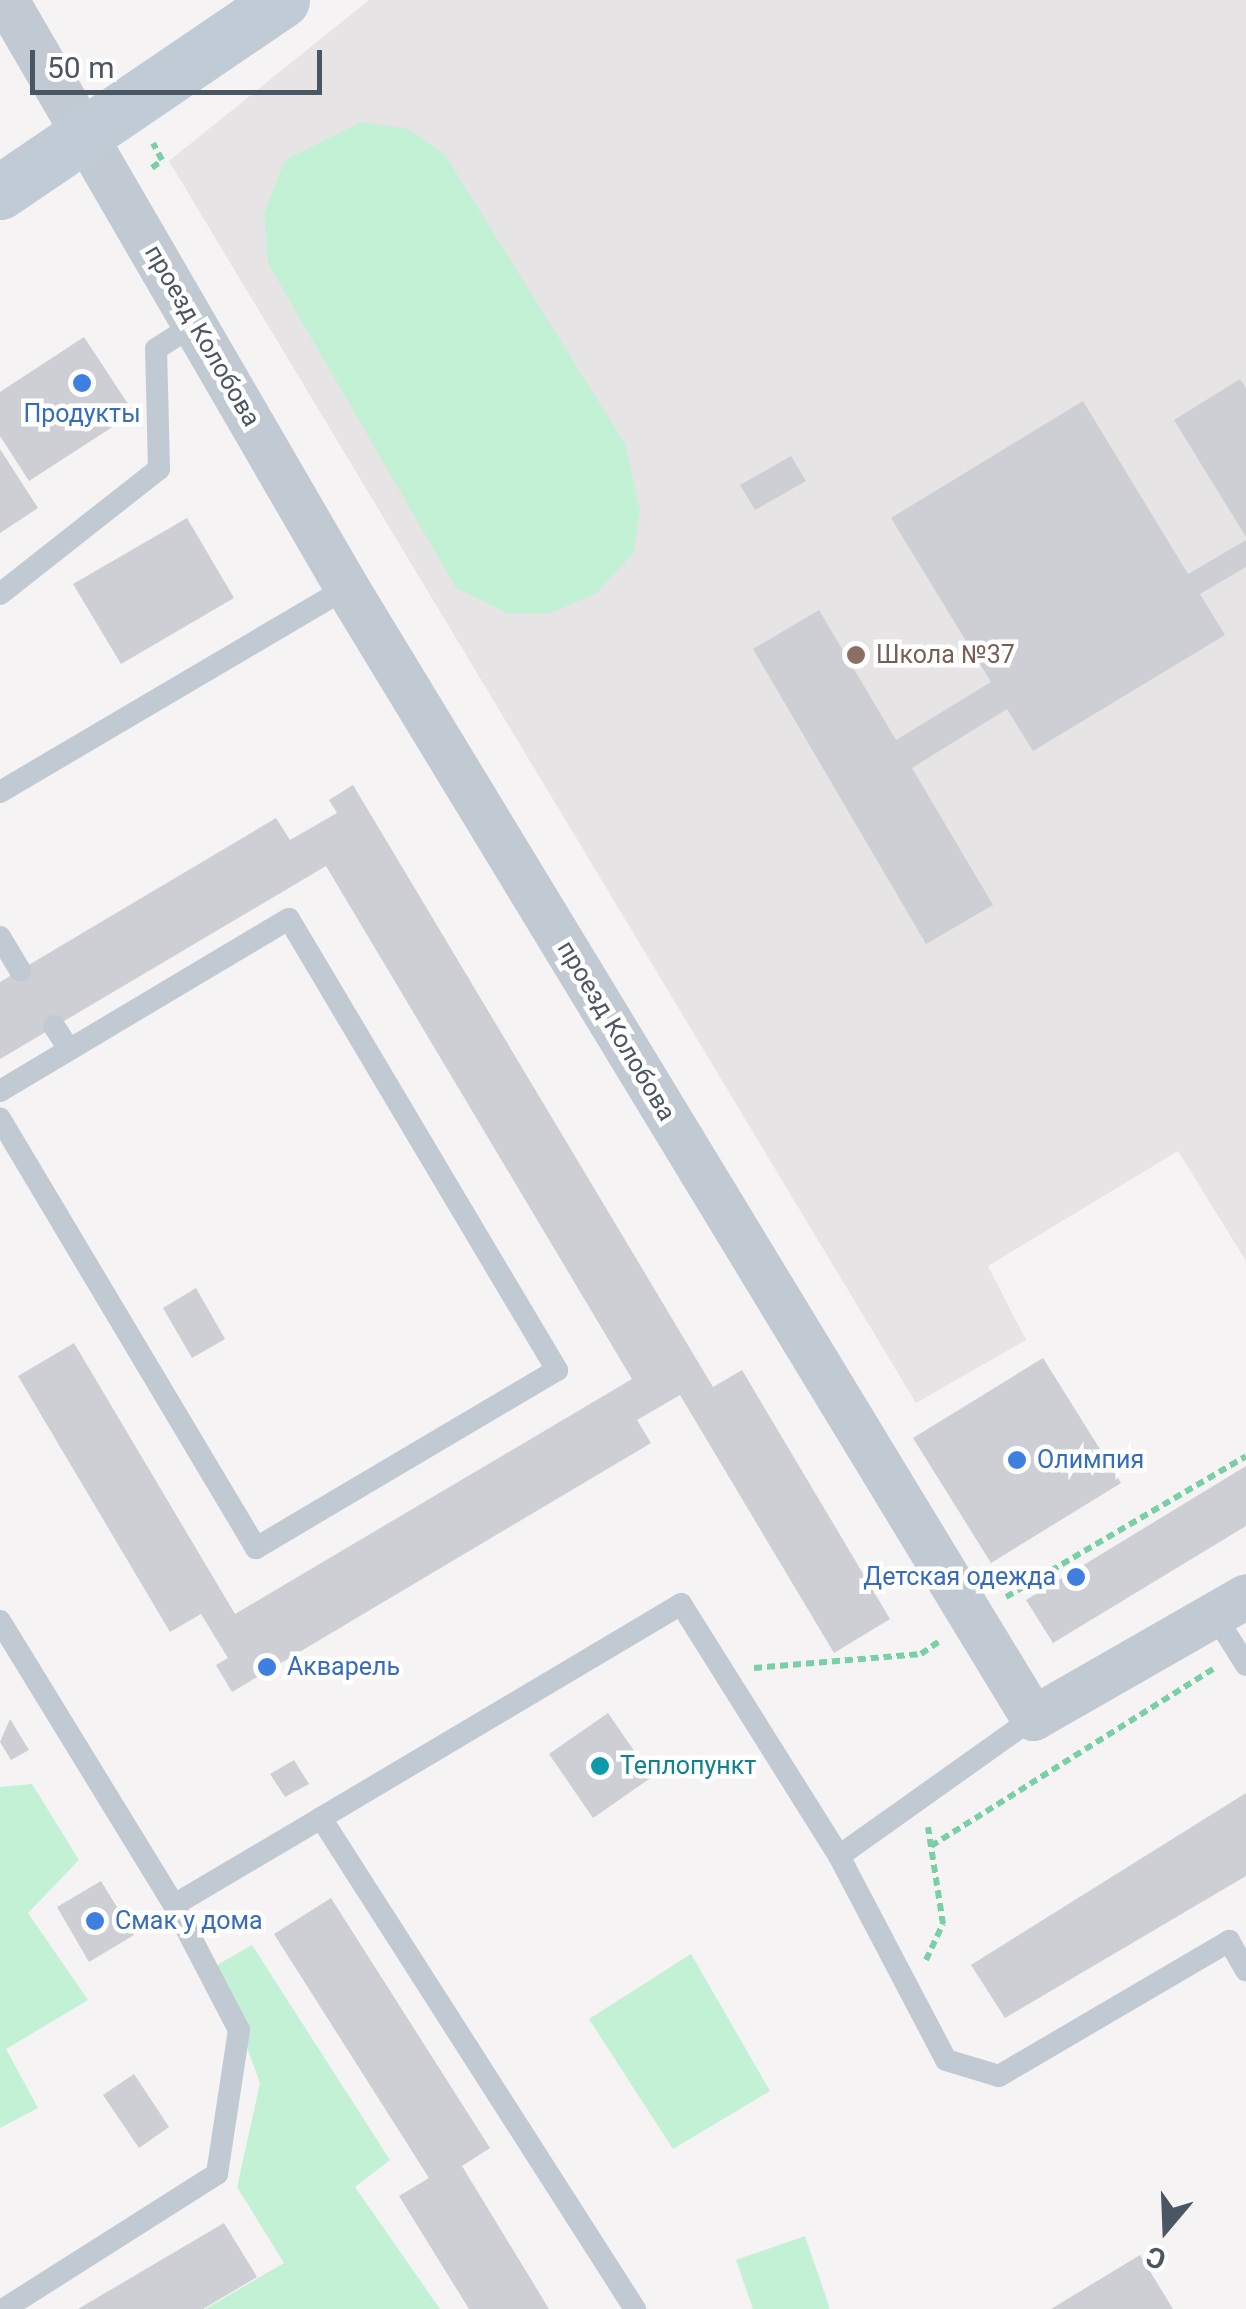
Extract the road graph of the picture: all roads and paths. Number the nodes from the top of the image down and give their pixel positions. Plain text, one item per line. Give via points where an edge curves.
1 (6, 0) edge
2 (282, 0) edge
3 (83, 129) junction
4 (0, 192) edge
5 (195, 324) junction
6 (346, 588) junction
7 (0, 594) edge
8 (0, 792) edge
9 (0, 937) edge
10 (20, 970) dead end
11 (54, 1026) dead end
12 (69, 1050) junction
13 (0, 1090) edge
14 (0, 1119) edge
15 (1246, 1456) edge
16 (1230, 1605) edge
17 (973, 1617) junction
18 (0, 1620) edge
19 (1242, 1659) edge
20 (722, 1670) junction
21 (1033, 1718) junction
22 (923, 1796) junction
23 (321, 1818) junction
24 (931, 1846) junction
25 (838, 1856) junction
26 (174, 1905) junction
27 (1246, 1971) edge
28 (910, 1993) junction
29 (4, 2309) edge
30 (634, 2309) edge

1 - 3 street, проезд Колобова
2 - 3 street
3 - 4 street
3 - 5 street, проезд Колобова
5 - 6 street, проезд Колобова
5 - 7 lane via 156,349 160,469
6 - 8 lane
6 - 17 street, проезд Колобова
9 - 10 lane
11 - 12 lane
12 - 13 lane
12 - 14 lane via 289,920 557,1370 256,1548
15 - 17 path
16 - 19 lane
16 - 21 street
17 - 20 path via 921,1654
17 - 21 street, проезд Колобова
18 - 26 lane
19 - 24 path
20 - 23 lane via 681,1604
20 - 25 lane
21 - 22 lane
22 - 24 path
22 - 25 lane
23 - 26 lane
23 - 30 lane
24 - 28 path via 943,1924
25 - 28 lane
26 - 29 lane via 239,2030 217,2174
27 - 28 lane via 1228,1942 999,2076 946,2060

